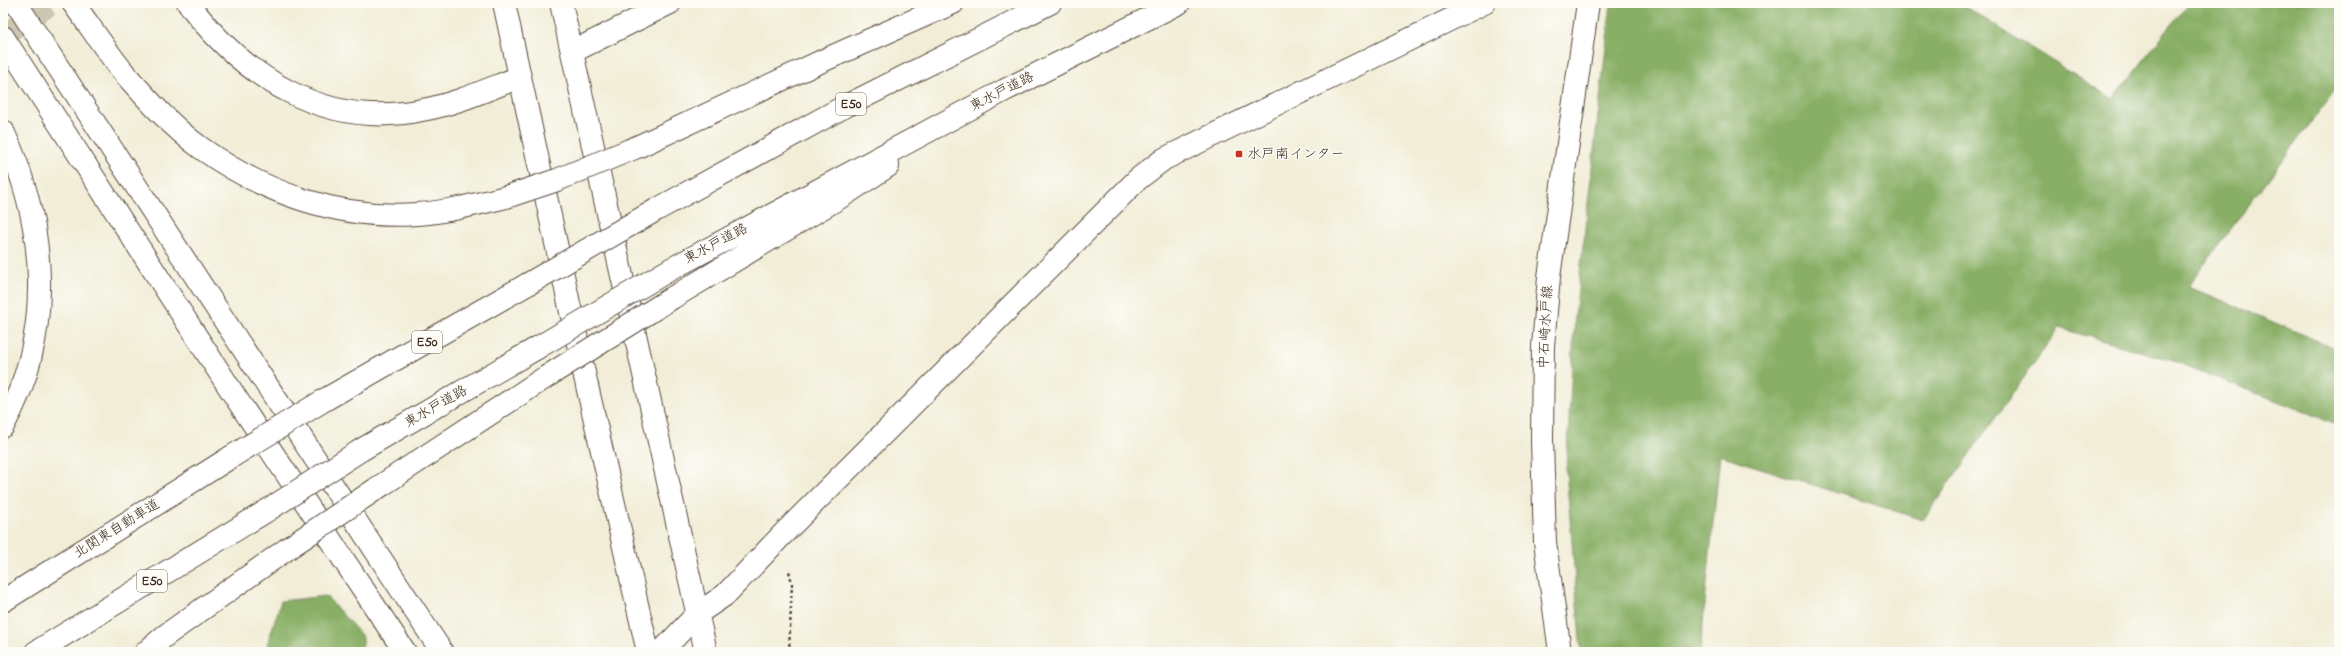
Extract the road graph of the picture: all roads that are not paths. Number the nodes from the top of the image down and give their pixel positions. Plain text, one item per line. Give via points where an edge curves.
1 (16, 3) edge
2 (73, 3) edge
3 (188, 3) edge
4 (504, 3) edge
5 (561, 3) edge
6 (670, 3) edge
7 (953, 3) edge
8 (1050, 3) edge
9 (1179, 3) edge
10 (1484, 3) edge
11 (1588, 3) edge
12 (3, 37) edge
13 (572, 52) junction
14 (520, 77) junction
15 (1005, 90) junction
16 (3, 131) edge
17 (3, 426) edge
18 (3, 601) edge
19 (697, 614) junction
20 (36, 652) edge
21 (146, 652) edge
22 (405, 652) edge
23 (442, 652) edge
24 (648, 652) edge
25 (661, 652) edge
26 (706, 652) edge
27 (1560, 652) edge

1 - 23 main road
2 - 7 main road, bridge via 125,73 161,112 200,147 240,173 288,195 335,208 375,213 416,214 459,208 506,197 557,180 637,147
3 - 14 main road via 224,45 249,68 272,84 318,104 350,112 422,110 459,100
4 - 14 main road
5 - 13 main road
6 - 13 main road
8 - 18 main road, 北関東自動車道 / E50, bridge via 840,109 656,210 326,399
9 - 15 main road, 東水戸道路 / E50
10 - 19 main road via 1164,159 1138,179 725,595
11 - 27 main road, 中石崎水戸線 via 1549,278 1543,346 1545,542
12 - 22 main road via 238,401
13 - 19 main road
14 - 24 main road
15 - 20 main road, 東水戸道路 / E50, bridge via 671,269 361,450
15 - 21 main road, bridge via 844,195 546,376 287,549
16 - 17 main road via 26,190 36,232 40,282 37,332 27,371
19 - 25 main road
19 - 26 main road

